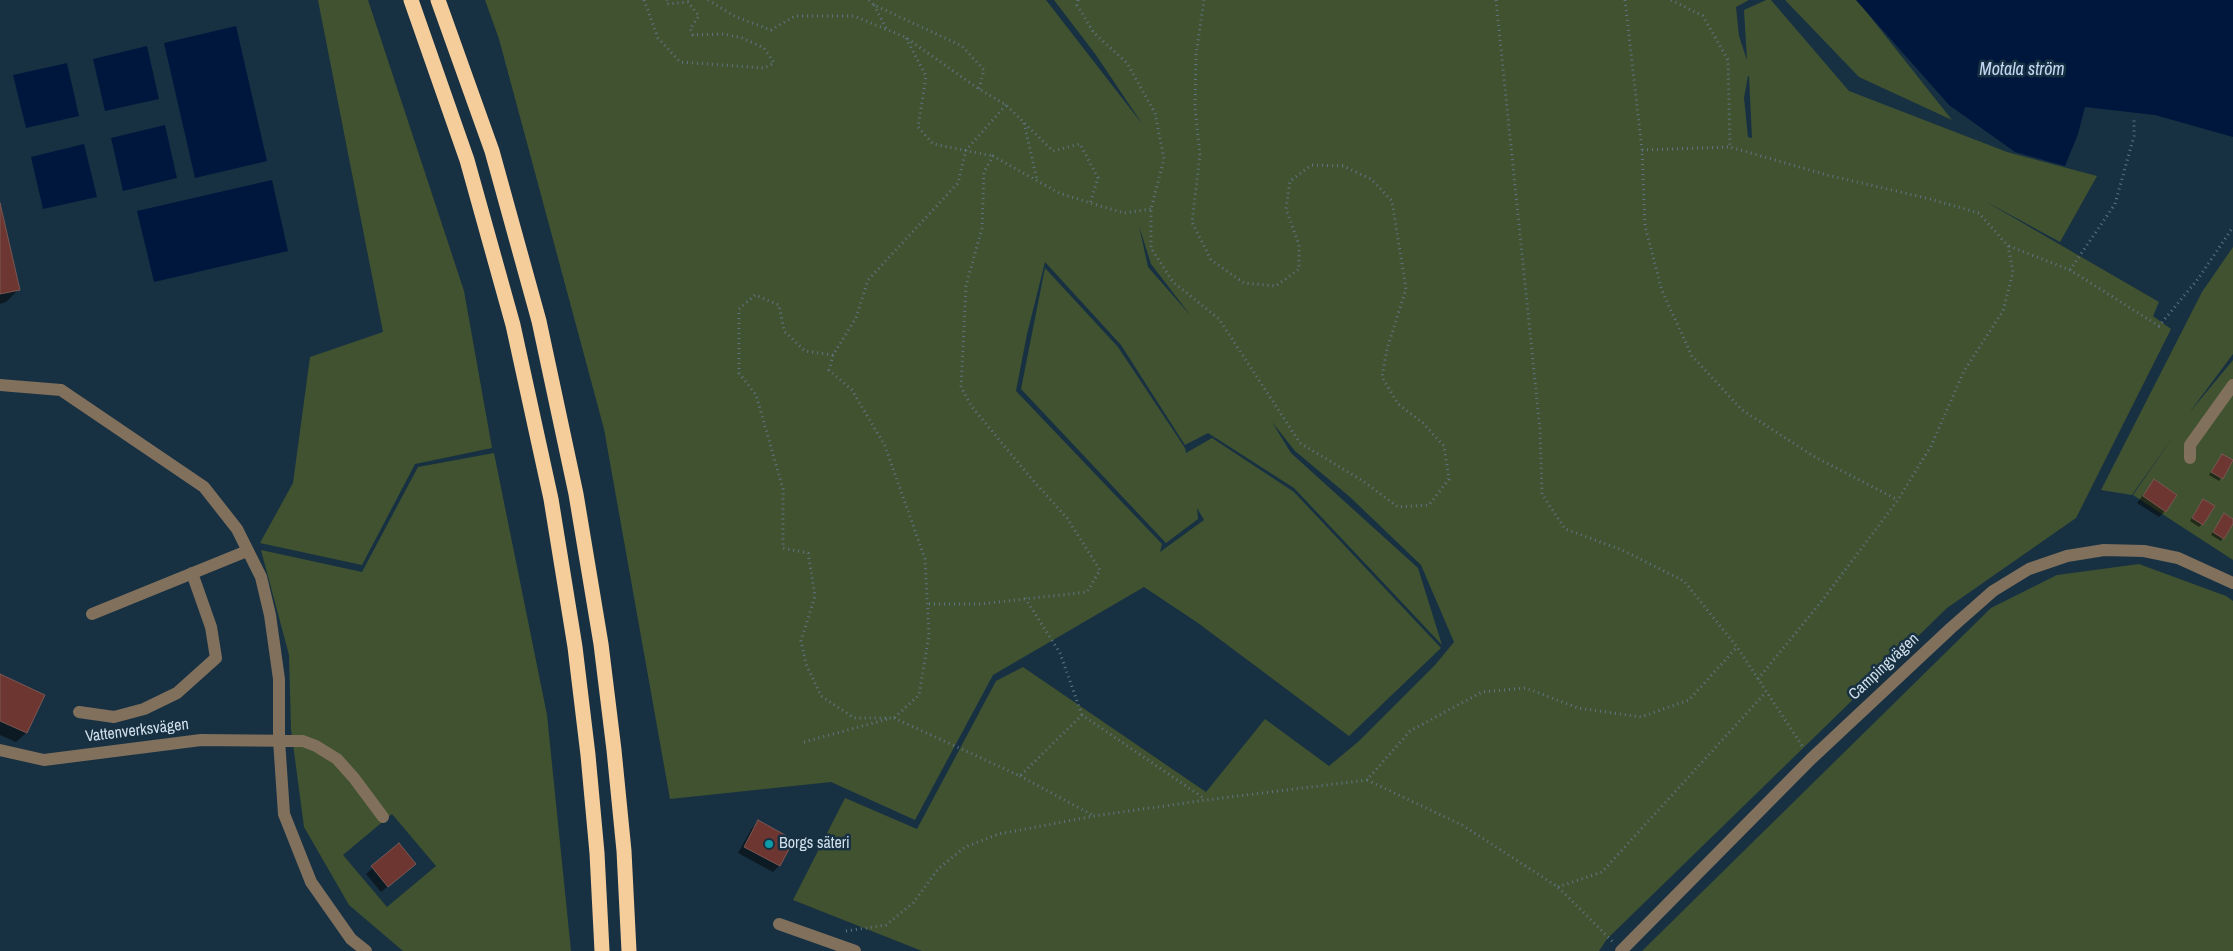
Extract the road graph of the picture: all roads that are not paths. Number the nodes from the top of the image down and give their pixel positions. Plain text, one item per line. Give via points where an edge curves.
1 (411, 0) edge
2 (438, 0) edge
3 (0, 385) edge
4 (2233, 385) edge
5 (2190, 458) dead end
6 (247, 551) junction
7 (192, 573) junction
8 (2233, 583) edge
9 (92, 614) dead end
10 (79, 712) dead end
11 (279, 740) junction
12 (0, 750) edge
13 (383, 817) dead end
14 (779, 924) dead end
15 (366, 951) edge
16 (602, 951) edge
17 (629, 951) edge
18 (855, 951) edge
19 (1621, 951) edge

1 - 16 highway via 475,188 513,325 550,499 575,647 588,755
2 - 17 highway via 492,151 540,321 576,494 601,644 614,750
3 - 6 street via 61,390 120,429 204,487 237,529
4 - 5 street via 2190,445
6 - 7 street
6 - 11 street via 261,577 270,615 279,679
7 - 9 street
7 - 10 street via 211,627 216,658 177,693 144,709 114,716
8 - 19 street, Campingvägen via 2178,558 2144,551 2104,550 2067,556 2029,569 1993,590 1811,759
11 - 12 street, Vattenverksvägen via 201,740 44,760
11 - 13 street, Vattenverksvägen via 309,743 336,759
11 - 15 street via 284,814 311,882 351,939
14 - 18 street

